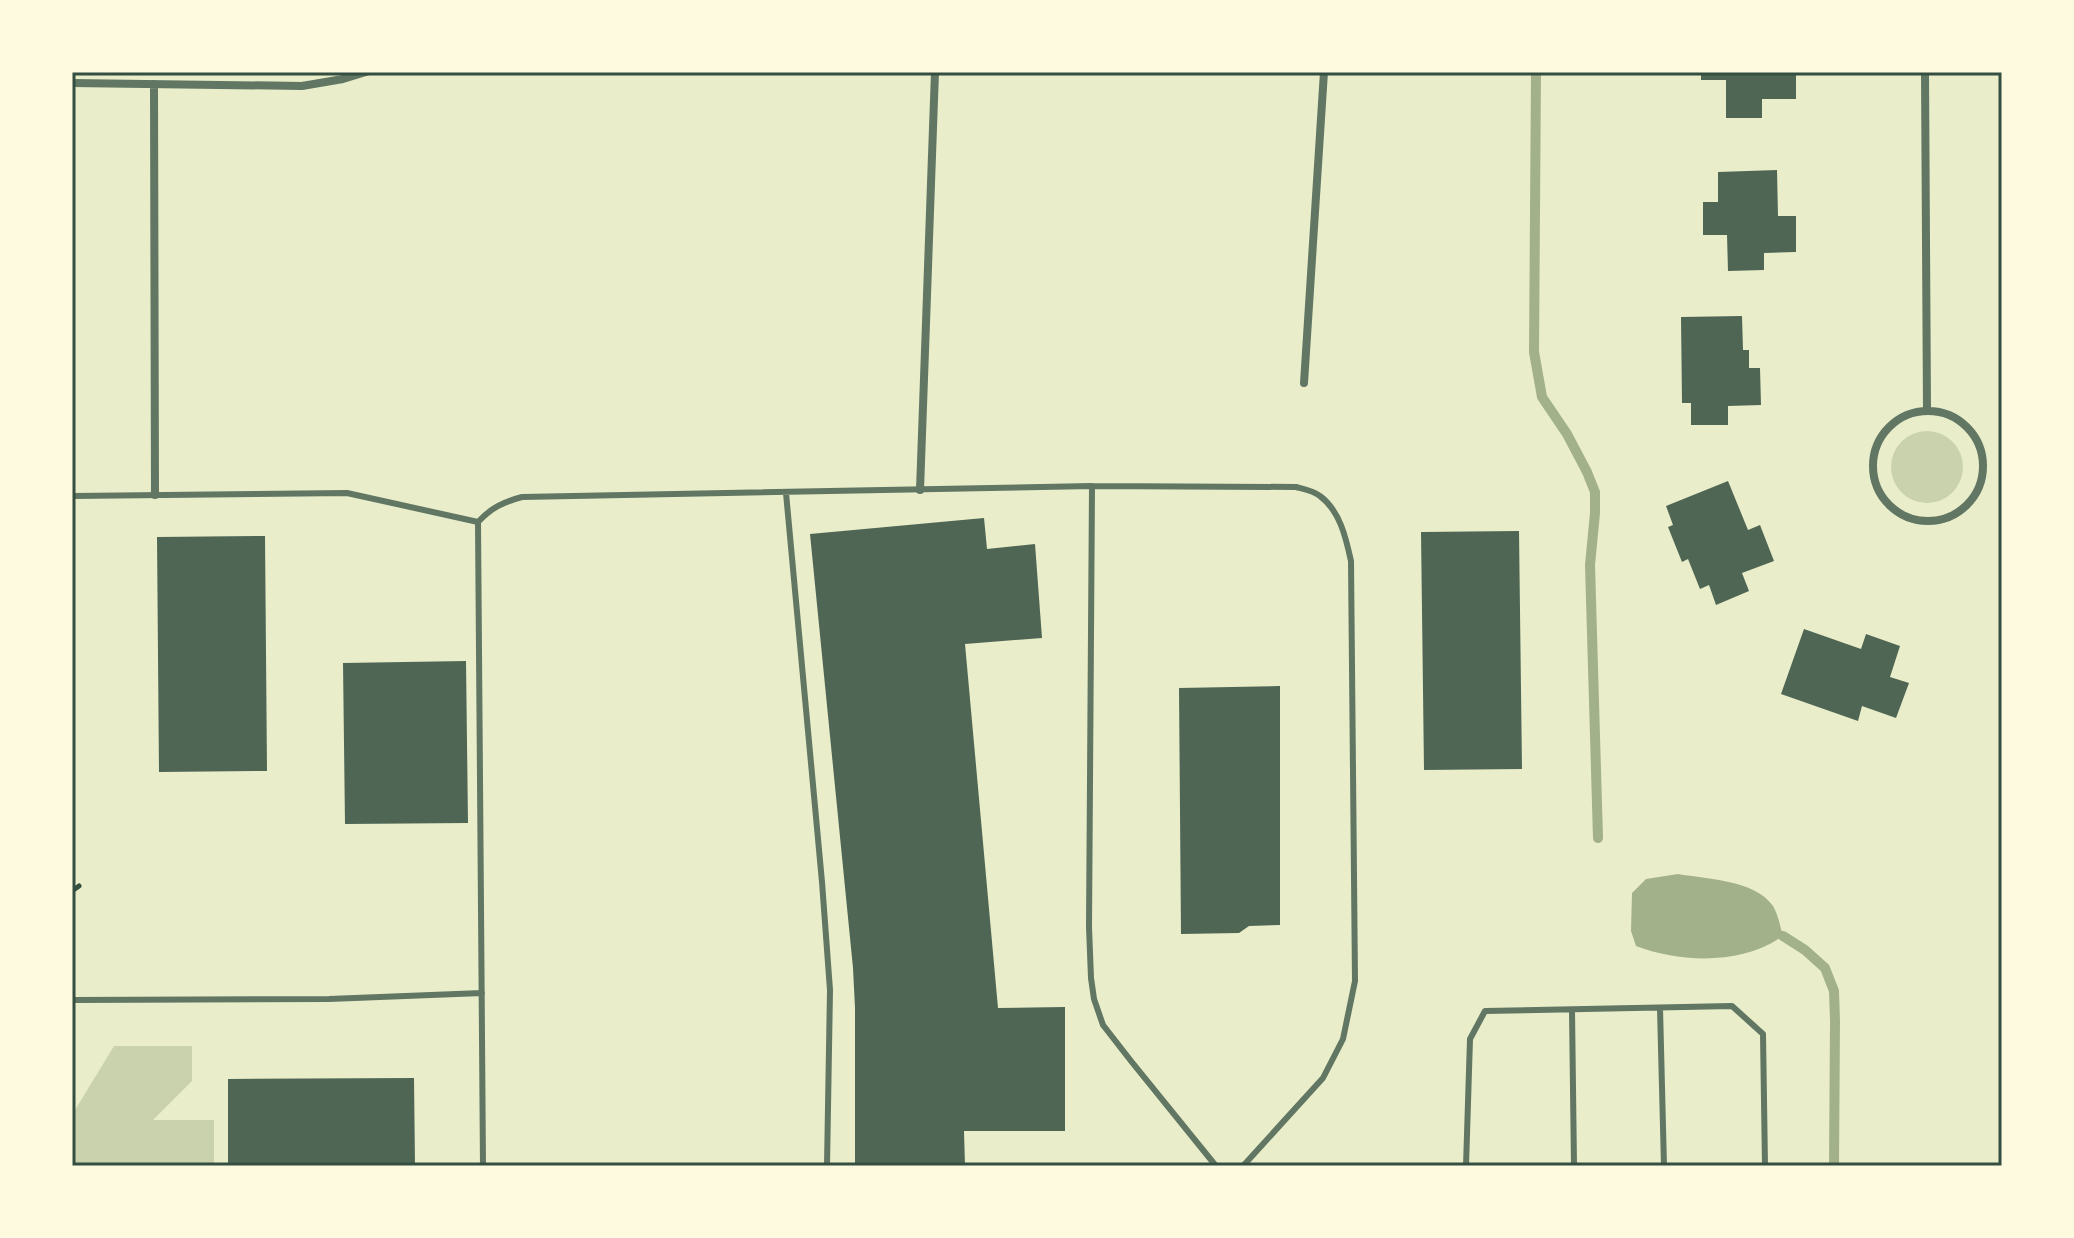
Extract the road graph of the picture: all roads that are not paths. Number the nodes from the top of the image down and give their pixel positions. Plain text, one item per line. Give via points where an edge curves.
1 (366, 72) edge
2 (935, 72) edge
3 (1324, 72) edge
4 (1925, 72) edge
5 (72, 83) edge
6 (154, 84) junction
7 (1304, 383) dead end
8 (1927, 410) junction
9 (1092, 486) junction
10 (920, 490) junction
11 (786, 493) junction
12 (155, 495) junction
13 (72, 496) edge
14 (478, 522) junction
15 (482, 993) junction
16 (72, 1000) edge
17 (1660, 1008) junction
18 (1572, 1010) junction
19 (483, 1166) edge
20 (827, 1166) edge
21 (1216, 1166) edge
22 (1243, 1166) edge
23 (1466, 1166) edge
24 (1574, 1166) edge
25 (1664, 1166) edge
26 (1765, 1166) edge

1 - 6 street via 302,86
2 - 10 street
3 - 7 street
4 - 8 street
5 - 6 street
6 - 12 street
8 - 8 street via 1895,421 1884,433 1876,446 1873,474 1893,509 1929,522 1969,505 1984,474 1982,450 1970,429 1951,414
9 - 10 lane
9 - 21 lane via 1089,927 1094,999 1103,1025
9 - 22 lane via 1296,487 1320,495 1336,515 1351,561 1351,1009 1323,1078
10 - 11 lane
11 - 14 lane via 522,497 502,502
11 - 20 lane via 830,990
12 - 13 lane
12 - 14 lane via 347,493
14 - 15 lane
15 - 16 lane
15 - 19 lane
17 - 18 lane
17 - 25 lane
17 - 26 lane via 1732,1006 1763,1034
18 - 23 lane via 1485,1011 1470,1039
18 - 24 lane

